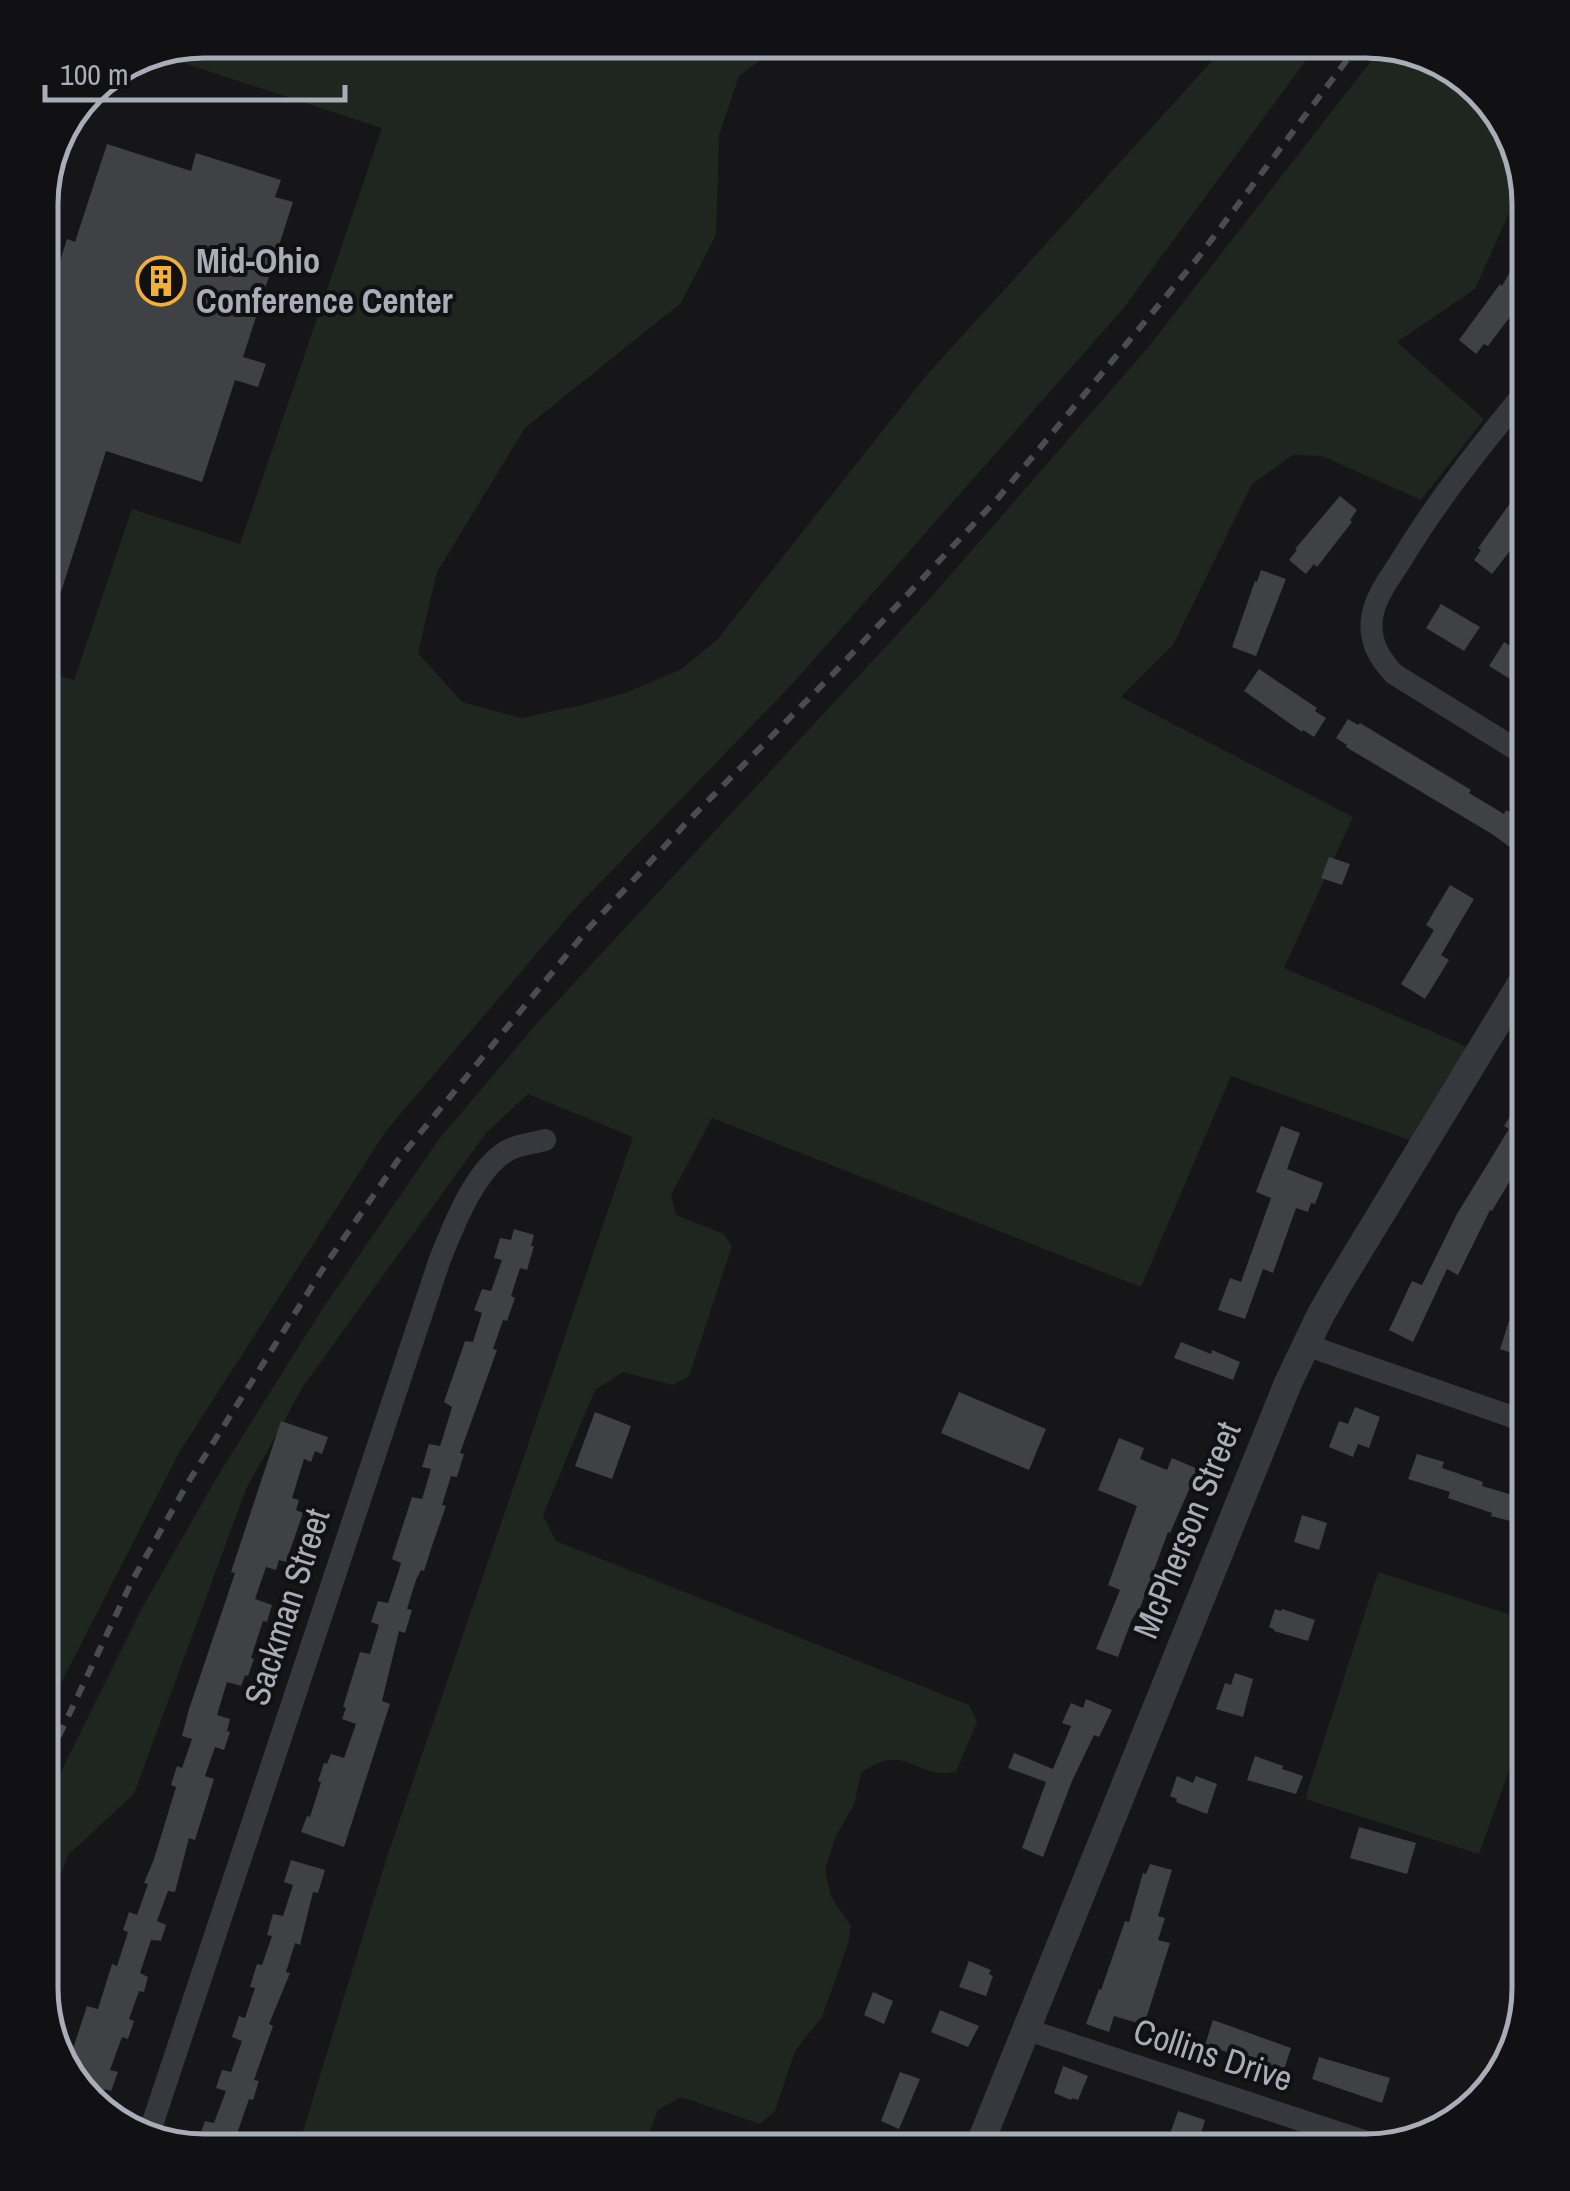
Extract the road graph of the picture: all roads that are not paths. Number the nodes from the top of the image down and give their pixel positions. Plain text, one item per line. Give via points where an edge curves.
1 (1512, 409) edge
2 (1512, 747) edge
3 (1512, 1000) edge
4 (545, 1140) dead end
5 (1306, 1345) junction
6 (1512, 1417) edge
7 (1025, 2029) junction
8 (152, 2124) edge
9 (984, 2134) edge
10 (1336, 2134) edge

1 - 2 street via 1434,507 1372,618 1373,642 1394,674
3 - 5 street, McPherson Street
4 - 8 street, Sackman Street via 500,1156 476,1183 451,1231
5 - 6 street
5 - 7 street, McPherson Street
7 - 9 street, McPherson Street
7 - 10 street, Collins Drive

